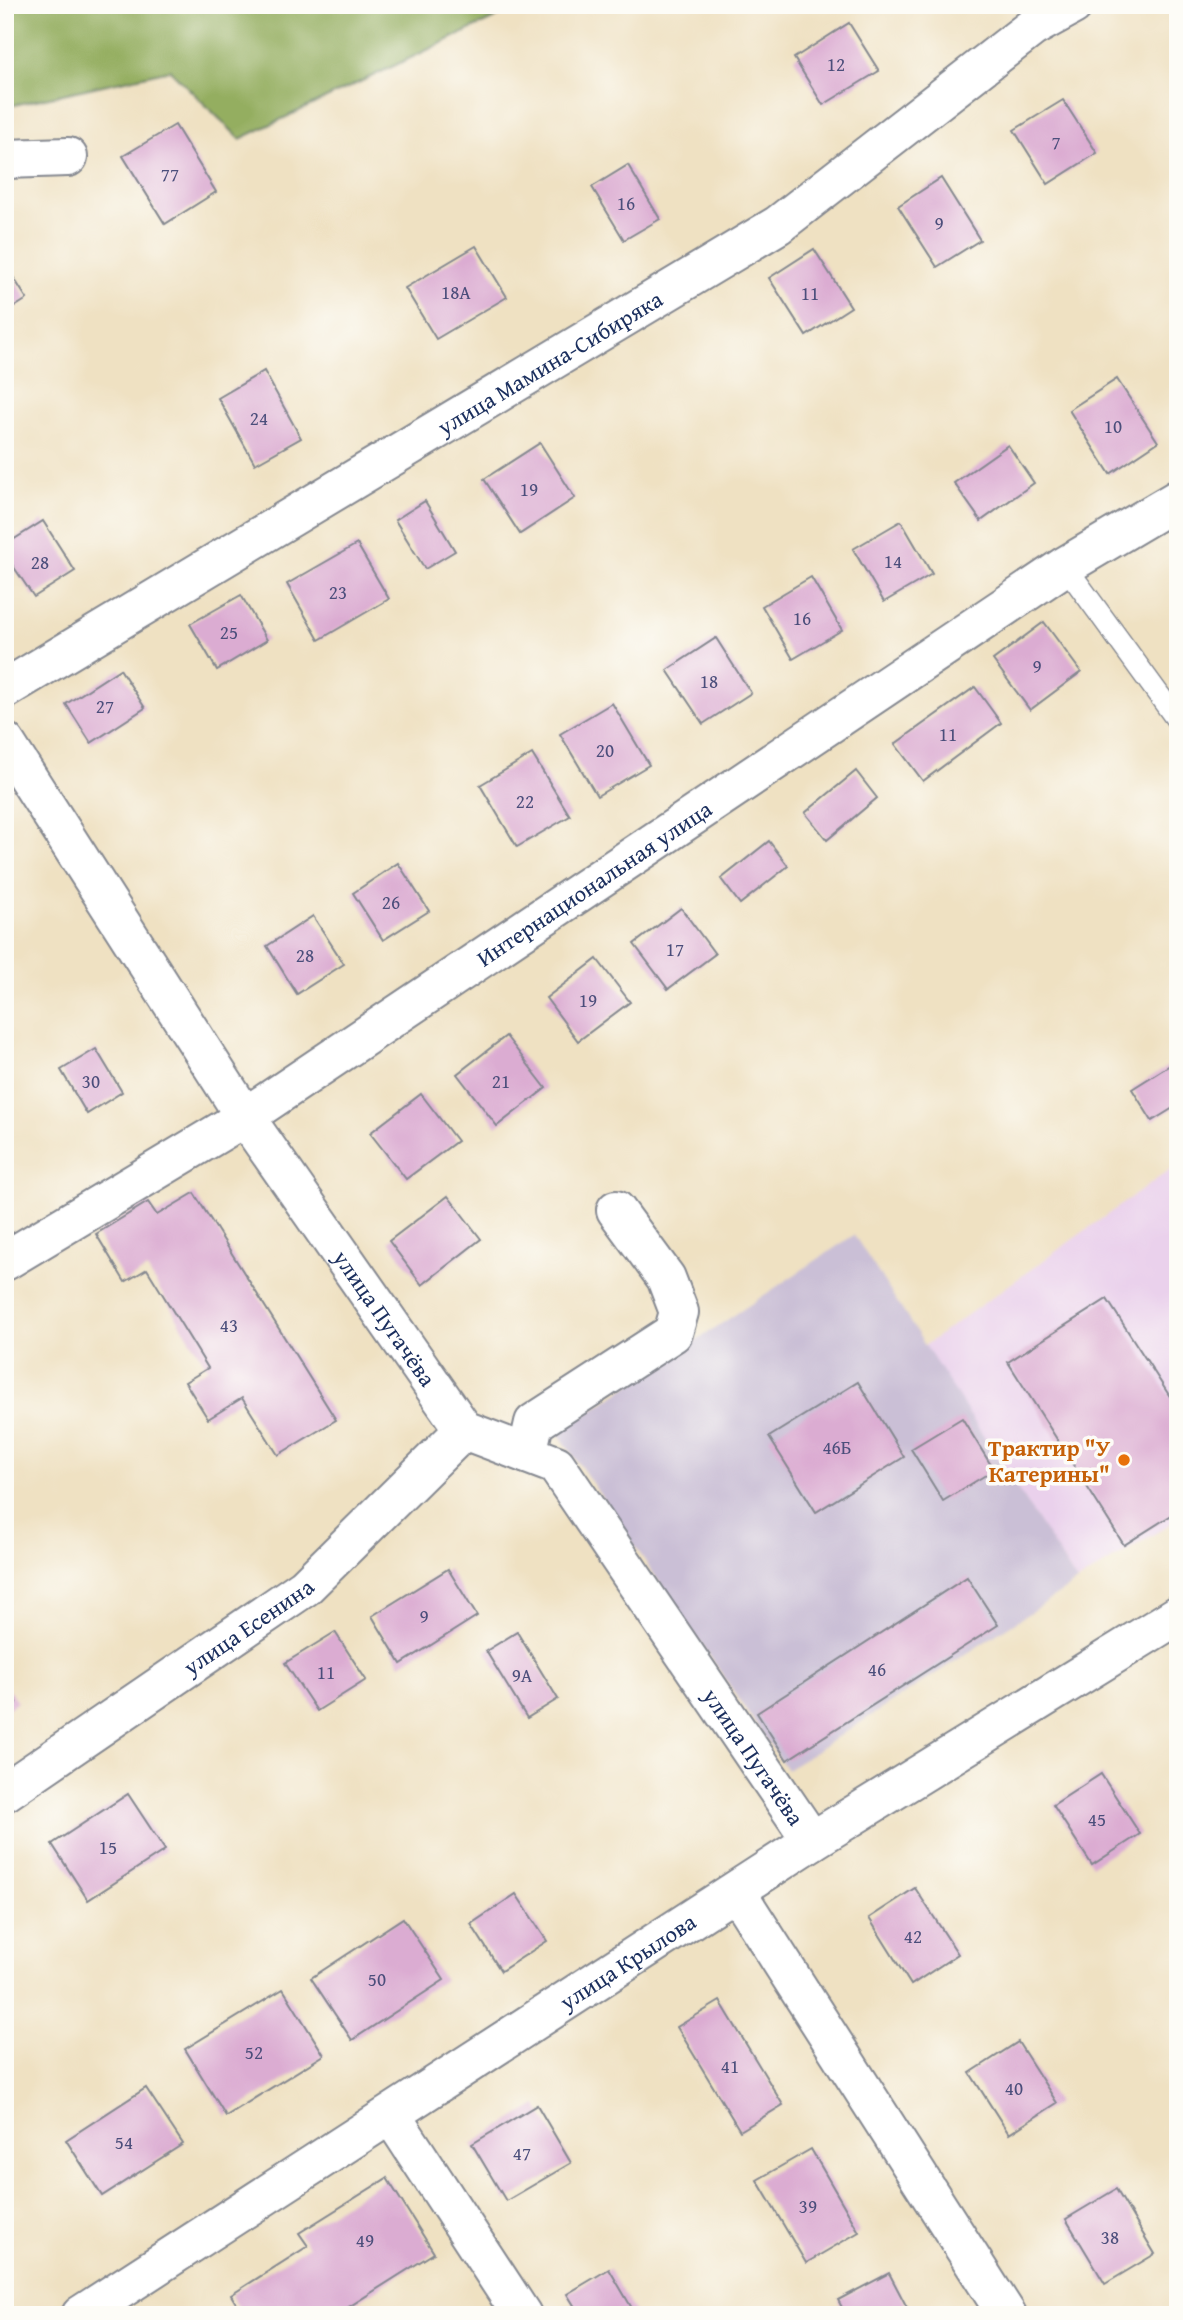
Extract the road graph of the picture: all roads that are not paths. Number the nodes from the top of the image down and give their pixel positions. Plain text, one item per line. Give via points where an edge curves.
1 (1073, 5) edge
2 (68, 157) dead end
3 (5, 159) edge
4 (1178, 499) edge
5 (1065, 566) junction
6 (5, 689) edge
7 (1178, 721) edge
8 (5, 742) edge
9 (245, 1117) junction
10 (616, 1210) dead end
11 (5, 1261) edge
12 (464, 1430) junction
13 (527, 1454) junction
14 (1178, 1615) edge
15 (5, 1792) edge
16 (812, 1841) junction
17 (736, 1891) junction
18 (391, 2115) junction
19 (81, 2315) edge
20 (522, 2315) edge
21 (1007, 2315) edge

1 - 6 street, улица Мамина-Сибиряка via 1033,27 778,225
2 - 3 street
4 - 5 street, Интернациональная улица
5 - 7 lane
5 - 9 street, Интернациональная улица
8 - 9 street, улица Пугачёва
9 - 11 street, Интернациональная улица
9 - 12 street, улица Пугачёва
10 - 13 street via 666,1278 679,1312 673,1333 534,1423
12 - 13 street, улица Пугачёва
12 - 15 street, улица Есенина via 305,1587
13 - 16 street, улица Пугачёва via 556,1465
14 - 16 street, улица Крылова
16 - 17 street, улица Крылова
17 - 18 street, улица Крылова
17 - 21 street
18 - 19 street, улица Крылова
18 - 20 street

